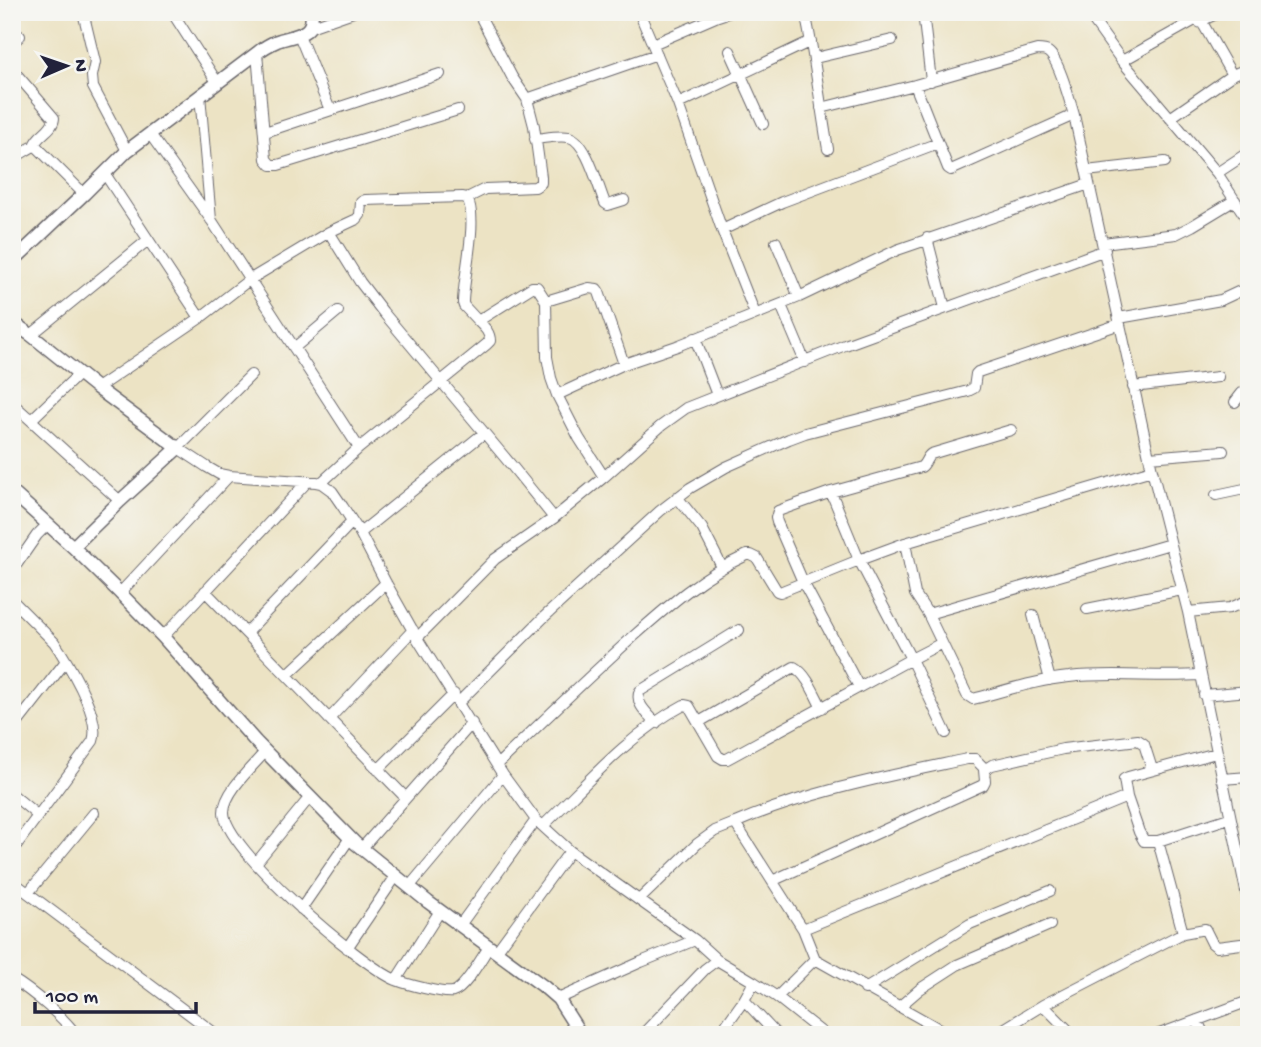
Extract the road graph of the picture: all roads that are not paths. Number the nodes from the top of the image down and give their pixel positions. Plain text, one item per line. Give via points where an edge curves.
1 (83, 12) edge
2 (172, 12) edge
3 (311, 12) edge
4 (353, 12) edge
5 (478, 12) edge
6 (639, 12) edge
7 (730, 12) edge
8 (806, 12) edge
9 (923, 12) edge
10 (1087, 12) edge
11 (1220, 12) edge
12 (1201, 21) junction
13 (304, 31) junction
14 (892, 40) dead end
15 (811, 41) junction
16 (655, 49) junction
17 (730, 51) dead end
18 (257, 52) junction
19 (815, 58) junction
20 (1122, 61) junction
21 (1249, 68) edge
22 (12, 69) edge
23 (440, 74) dead end
24 (740, 75) junction
25 (1232, 75) junction
26 (931, 81) junction
27 (217, 82) junction
28 (915, 85) junction
29 (200, 95) junction
30 (527, 99) junction
31 (678, 104) junction
32 (821, 108) junction
33 (330, 110) junction
34 (458, 110) dead end
35 (1074, 115) junction
36 (1170, 118) junction
37 (763, 124) dead end
38 (265, 132) junction
39 (150, 134) junction
40 (536, 139) junction
41 (938, 143) junction
42 (34, 146) junction
43 (828, 149) dead end
44 (127, 150) junction
45 (1249, 152) edge
46 (12, 155) edge
47 (1165, 162) dead end
48 (1086, 172) junction
49 (1217, 173) junction
50 (105, 174) junction
51 (1088, 184) junction
52 (84, 194) junction
53 (467, 198) junction
54 (624, 200) dead end
55 (1235, 200) junction
56 (212, 221) junction
57 (1249, 222) edge
58 (722, 230) junction
59 (329, 232) junction
60 (927, 239) junction
61 (148, 240) junction
62 (776, 242) dead end
63 (1104, 247) junction
64 (15, 254) edge
65 (249, 280) junction
66 (1249, 287) edge
67 (799, 297) junction
68 (546, 301) junction
69 (781, 305) junction
70 (945, 308) junction
71 (338, 311) dead end
72 (755, 314) junction
73 (200, 318) junction
74 (12, 321) edge
75 (478, 321) junction
76 (1120, 321) junction
77 (31, 335) junction
78 (695, 338) junction
79 (294, 348) junction
80 (805, 362) junction
81 (624, 364) junction
82 (79, 374) junction
83 (251, 375) dead end
84 (1219, 377) dead end
85 (441, 382) junction
86 (1133, 387) junction
87 (97, 388) junction
88 (1249, 389) edge
89 (557, 395) junction
90 (717, 395) junction
91 (1235, 402) dead end
92 (12, 403) edge
93 (31, 421) junction
94 (1011, 430) dead end
95 (484, 433) junction
96 (178, 448) junction
97 (359, 448) junction
98 (1223, 450) dead end
99 (1149, 457) junction
100 (1152, 470) junction
101 (229, 476) junction
102 (604, 477) junction
103 (308, 481) junction
104 (321, 483) junction
105 (1249, 488) edge
106 (12, 492) edge
107 (831, 492) junction
108 (1216, 495) dead end
109 (677, 497) junction
110 (120, 501) junction
111 (554, 518) junction
112 (352, 522) junction
113 (47, 525) junction
114 (360, 533) junction
115 (905, 543) junction
116 (1170, 544) junction
117 (73, 547) junction
118 (859, 560) junction
119 (722, 568) junction
120 (12, 570) edge
121 (803, 582) junction
122 (386, 583) junction
123 (1182, 590) junction
124 (205, 591) junction
125 (120, 593) junction
126 (12, 600) edge
127 (1249, 600) edge
128 (1087, 609) dead end
129 (1188, 612) junction
130 (928, 614) junction
131 (1033, 615) dead end
132 (739, 630) dead end
133 (246, 633) junction
134 (415, 634) junction
135 (163, 637) junction
136 (942, 643) junction
137 (911, 659) junction
138 (66, 661) junction
139 (286, 675) junction
140 (1200, 675) junction
141 (1050, 680) junction
142 (859, 687) junction
143 (1249, 691) edge
144 (1204, 695) junction
145 (456, 698) junction
146 (822, 708) junction
147 (329, 719) junction
148 (699, 722) junction
149 (472, 723) junction
150 (656, 723) junction
151 (12, 730) edge
152 (946, 733) dead end
153 (265, 752) junction
154 (1216, 753) junction
155 (497, 765) junction
156 (985, 769) junction
157 (1152, 769) junction
158 (378, 770) junction
159 (503, 775) junction
160 (1249, 777) edge
161 (1222, 779) junction
162 (12, 794) edge
163 (310, 797) junction
164 (405, 797) junction
165 (1127, 797) junction
166 (94, 813) dead end
167 (37, 815) junction
168 (1229, 818) junction
169 (540, 823) junction
170 (734, 823) junction
171 (350, 838) junction
172 (1158, 841) junction
173 (362, 848) junction
174 (12, 851) edge
175 (570, 851) junction
176 (1243, 855) edge
177 (256, 863) junction
178 (396, 876) junction
179 (12, 881) edge
180 (772, 881) junction
181 (409, 887) junction
182 (1050, 891) dead end
183 (28, 892) junction
184 (639, 900) junction
185 (1248, 901) edge
186 (302, 909) junction
187 (440, 911) junction
188 (460, 925) junction
189 (1050, 925) dead end
190 (803, 929) junction
191 (1182, 933) junction
192 (695, 940) junction
193 (1249, 943) edge
194 (347, 948) junction
195 (493, 949) junction
196 (815, 959) junction
197 (717, 960) junction
198 (12, 979) edge
199 (396, 980) junction
200 (754, 982) junction
201 (865, 989) junction
202 (777, 997) junction
203 (558, 999) junction
204 (744, 1000) junction
205 (1249, 1001) edge
206 (1043, 1005) junction
207 (899, 1007) junction
208 (1197, 1020) junction
209 (76, 1035) edge
210 (217, 1035) edge
211 (581, 1035) edge
212 (642, 1035) edge
213 (719, 1035) edge
214 (776, 1035) edge
215 (825, 1035) edge
216 (950, 1035) edge
217 (994, 1035) edge
218 (1073, 1035) edge
219 (1157, 1035) edge
220 (1204, 1035) edge

1 - 44 street via 96,62 93,87
2 - 27 street
3 - 13 street via 312,22
4 - 13 street
5 - 30 street
6 - 16 street
7 - 16 street
8 - 15 street
9 - 26 street
10 - 20 street
11 - 12 street
12 - 20 street via 1195,20
12 - 25 street
13 - 18 street
13 - 33 street
14 - 19 street
15 - 19 street
15 - 24 street
16 - 30 street
16 - 31 street
17 - 24 street
18 - 27 street
18 - 38 street
19 - 32 street
20 - 36 street
21 - 25 street
22 - 42 street via 54,118
23 - 33 street
24 - 31 street
24 - 37 street
25 - 36 street
26 - 28 street
26 - 35 street via 1044,50 1058,67
27 - 29 street
28 - 32 street
28 - 41 street
29 - 39 street
29 - 56 street
30 - 40 street
31 - 58 street
32 - 43 street
33 - 38 street
34 - 38 street via 278,165 266,159
35 - 41 street via 953,170
35 - 48 street
36 - 49 street
39 - 44 street
39 - 56 street
40 - 53 street via 539,185 485,189
40 - 54 street via 575,140 605,203
41 - 58 street via 782,202
42 - 46 street
42 - 52 street
44 - 50 street
45 - 49 street
47 - 48 street
48 - 51 street
49 - 55 street
50 - 52 street
50 - 61 street
51 - 60 street
51 - 63 street
52 - 64 street
53 - 59 street via 365,200 357,219
53 - 75 street via 472,211 463,303
55 - 57 street
55 - 63 street via 1176,234
56 - 65 street
58 - 72 street
59 - 65 street
59 - 85 street via 360,282
60 - 67 street
60 - 70 street
61 - 73 street
61 - 77 street
62 - 67 street
63 - 70 street
63 - 76 street
65 - 73 street
65 - 79 street
66 - 76 street via 1221,300
67 - 69 street
68 - 75 street via 537,287 532,287
68 - 81 street via 597,289
68 - 89 street via 547,357
69 - 72 street
69 - 80 street
70 - 80 street
71 - 79 street
72 - 78 street
73 - 87 street
74 - 77 street
75 - 85 street via 490,341
76 - 86 street
76 - 109 street via 977,373 974,388 968,391 789,439 726,467
77 - 82 street
78 - 81 street
78 - 90 street
79 - 97 street
80 - 90 street
81 - 89 street
82 - 87 street
82 - 93 street
83 - 96 street
84 - 86 street
85 - 95 street
85 - 97 street
86 - 99 street
87 - 96 street
88 - 91 street
89 - 102 street
90 - 102 street via 677,414
92 - 93 street
93 - 110 street
94 - 107 street via 931,454 921,467
95 - 111 street
95 - 114 street
96 - 101 street
96 - 110 street
97 - 104 street
98 - 99 street
99 - 100 street
100 - 115 street
100 - 116 street
101 - 103 street
101 - 125 street
102 - 111 street
103 - 104 street
103 - 124 street
104 - 112 street via 332,491
105 - 108 street
106 - 113 street
107 - 118 street
107 - 121 street via 776,514
109 - 119 street via 702,528
109 - 145 street
110 - 117 street
111 - 134 street via 495,559
112 - 114 street
112 - 133 street
113 - 117 street
113 - 120 street
114 - 122 street
115 - 118 street
115 - 130 street via 915,594
116 - 123 street
116 - 130 street
117 - 125 street
118 - 121 street
118 - 137 street
119 - 121 street via 751,555 777,591
119 - 155 street via 667,607
121 - 142 street
122 - 134 street
122 - 139 street
123 - 128 street
123 - 129 street
124 - 133 street
124 - 135 street
125 - 135 street
126 - 138 street via 54,642
127 - 129 street via 1225,609
129 - 140 street
130 - 136 street
131 - 141 street
132 - 150 street via 640,691 639,701
133 - 139 street
134 - 145 street
134 - 147 street
135 - 153 street
136 - 137 street
136 - 141 street via 971,698
137 - 142 street
137 - 152 street
138 - 151 street
138 - 167 street via 93,715 95,735
139 - 147 street
140 - 141 street
140 - 144 street
142 - 146 street
143 - 144 street
144 - 154 street
145 - 149 street
145 - 158 street
146 - 148 street via 727,759 719,757
146 - 148 street via 794,667
147 - 158 street
148 - 150 street via 684,705
149 - 155 street
149 - 164 street
150 - 169 street
153 - 163 street
153 - 177 street via 231,791 224,807 228,827
154 - 157 street
154 - 161 street
155 - 159 street
156 - 157 street via 1044,753 1138,740 1144,744
156 - 170 street via 967,759 846,786
156 - 180 street via 983,785
157 - 165 street via 1124,779
158 - 164 street
159 - 169 street
159 - 181 street
160 - 161 street
161 - 168 street
162 - 167 street
163 - 171 street
163 - 177 street
164 - 173 street
165 - 172 street via 1141,837
165 - 190 street
166 - 183 street
167 - 174 street
168 - 172 street
168 - 176 street
169 - 175 street
169 - 188 street
170 - 180 street
170 - 184 street via 697,844
171 - 173 street
171 - 186 street
172 - 191 street
173 - 178 street
175 - 184 street
175 - 195 street
176 - 185 street
177 - 186 street
178 - 181 street
178 - 194 street
179 - 183 street
180 - 190 street
181 - 187 street
182 - 201 street via 970,924
183 - 210 street
184 - 192 street
186 - 194 street
187 - 188 street
187 - 199 street
188 - 195 street
189 - 207 street via 957,965
190 - 196 street
191 - 193 street via 1205,929 1217,947
191 - 206 street
192 - 197 street
192 - 203 street
194 - 199 street
195 - 199 street via 454,992
195 - 203 street
196 - 201 street
196 - 202 street
197 - 200 street
197 - 212 street
198 - 209 street
200 - 202 street
200 - 204 street
201 - 207 street
202 - 215 street
203 - 211 street
204 - 213 street
204 - 214 street
205 - 208 street
206 - 217 street
206 - 218 street
207 - 216 street
208 - 219 street
208 - 220 street

